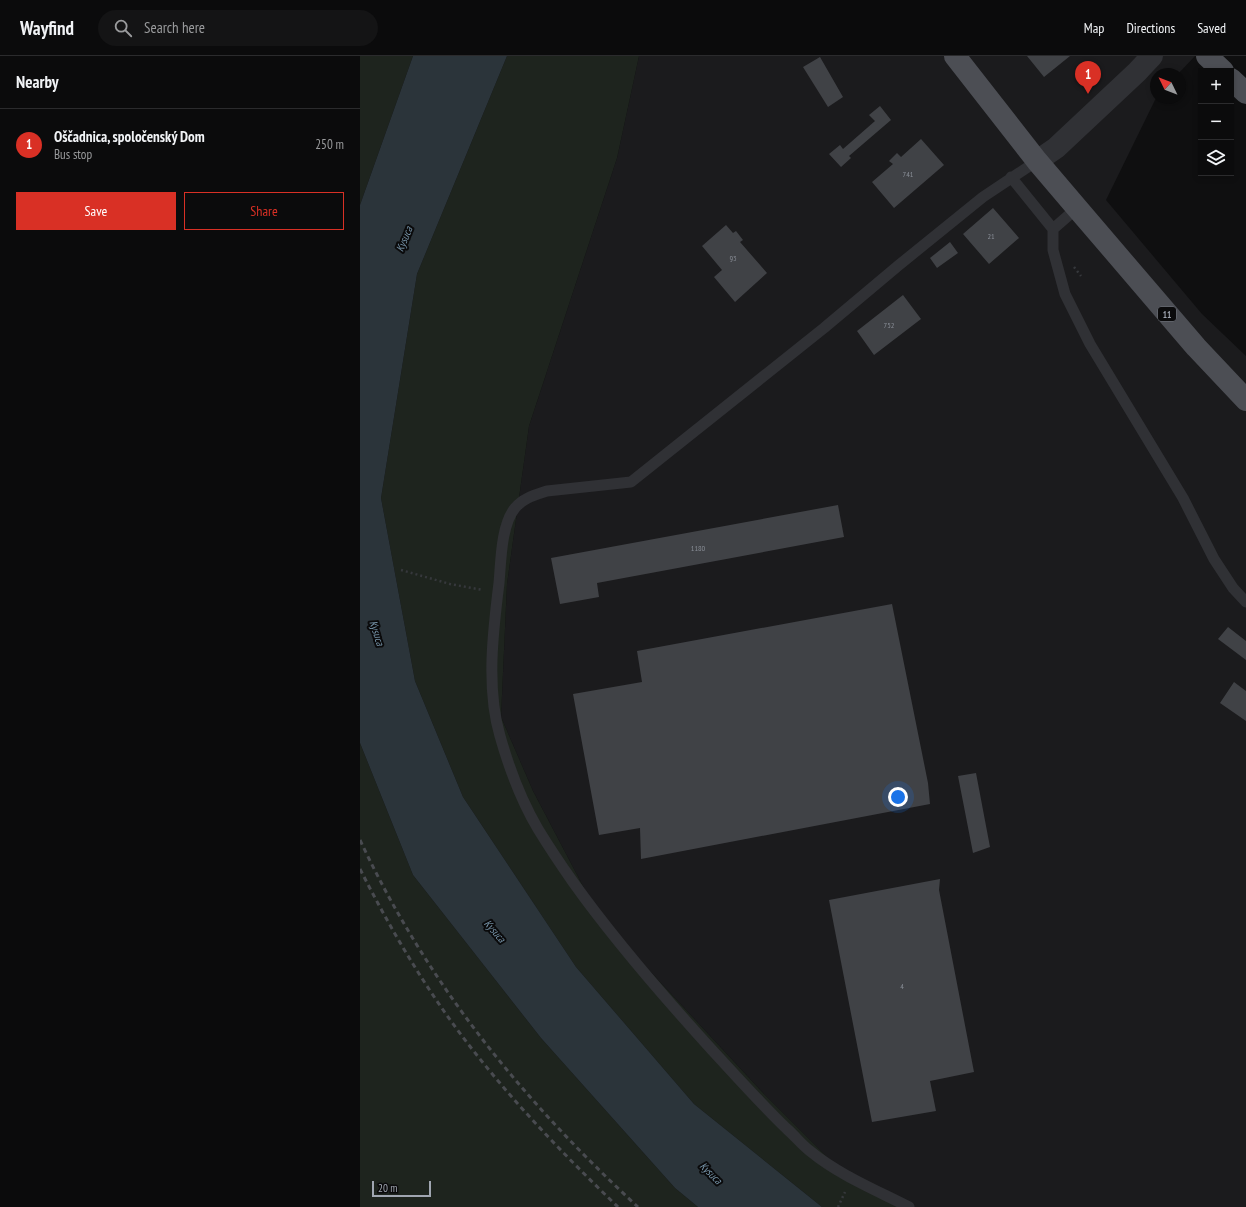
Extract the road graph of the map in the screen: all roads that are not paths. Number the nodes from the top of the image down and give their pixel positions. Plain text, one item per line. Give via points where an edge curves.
1 (955, 56) edge
2 (1152, 56) edge
3 (1207, 56) edge
4 (1220, 68) edge
5 (1234, 82) edge
6 (1246, 93) edge
7 (1037, 161) junction
8 (1011, 177) junction
9 (1077, 208) junction
10 (1053, 229) junction
11 (1246, 400) edge
12 (1246, 602) edge
13 (909, 1207) edge

1 - 7 main road, 11
2 - 7 street via 1056,148
3 - 4 main road
5 - 6 main road
7 - 8 lane
7 - 9 main road, 11
8 - 10 lane
8 - 13 lane via 899,264 824,328 631,482 547,492 523,501 509,517 504,535 494,626 495,711 515,780 532,818 588,903 694,1030 765,1108 810,1151 845,1175
9 - 10 lane
9 - 11 main road, 11 via 1196,347
10 - 12 lane via 1054,250 1065,294 1183,498 1214,559 1233,588

